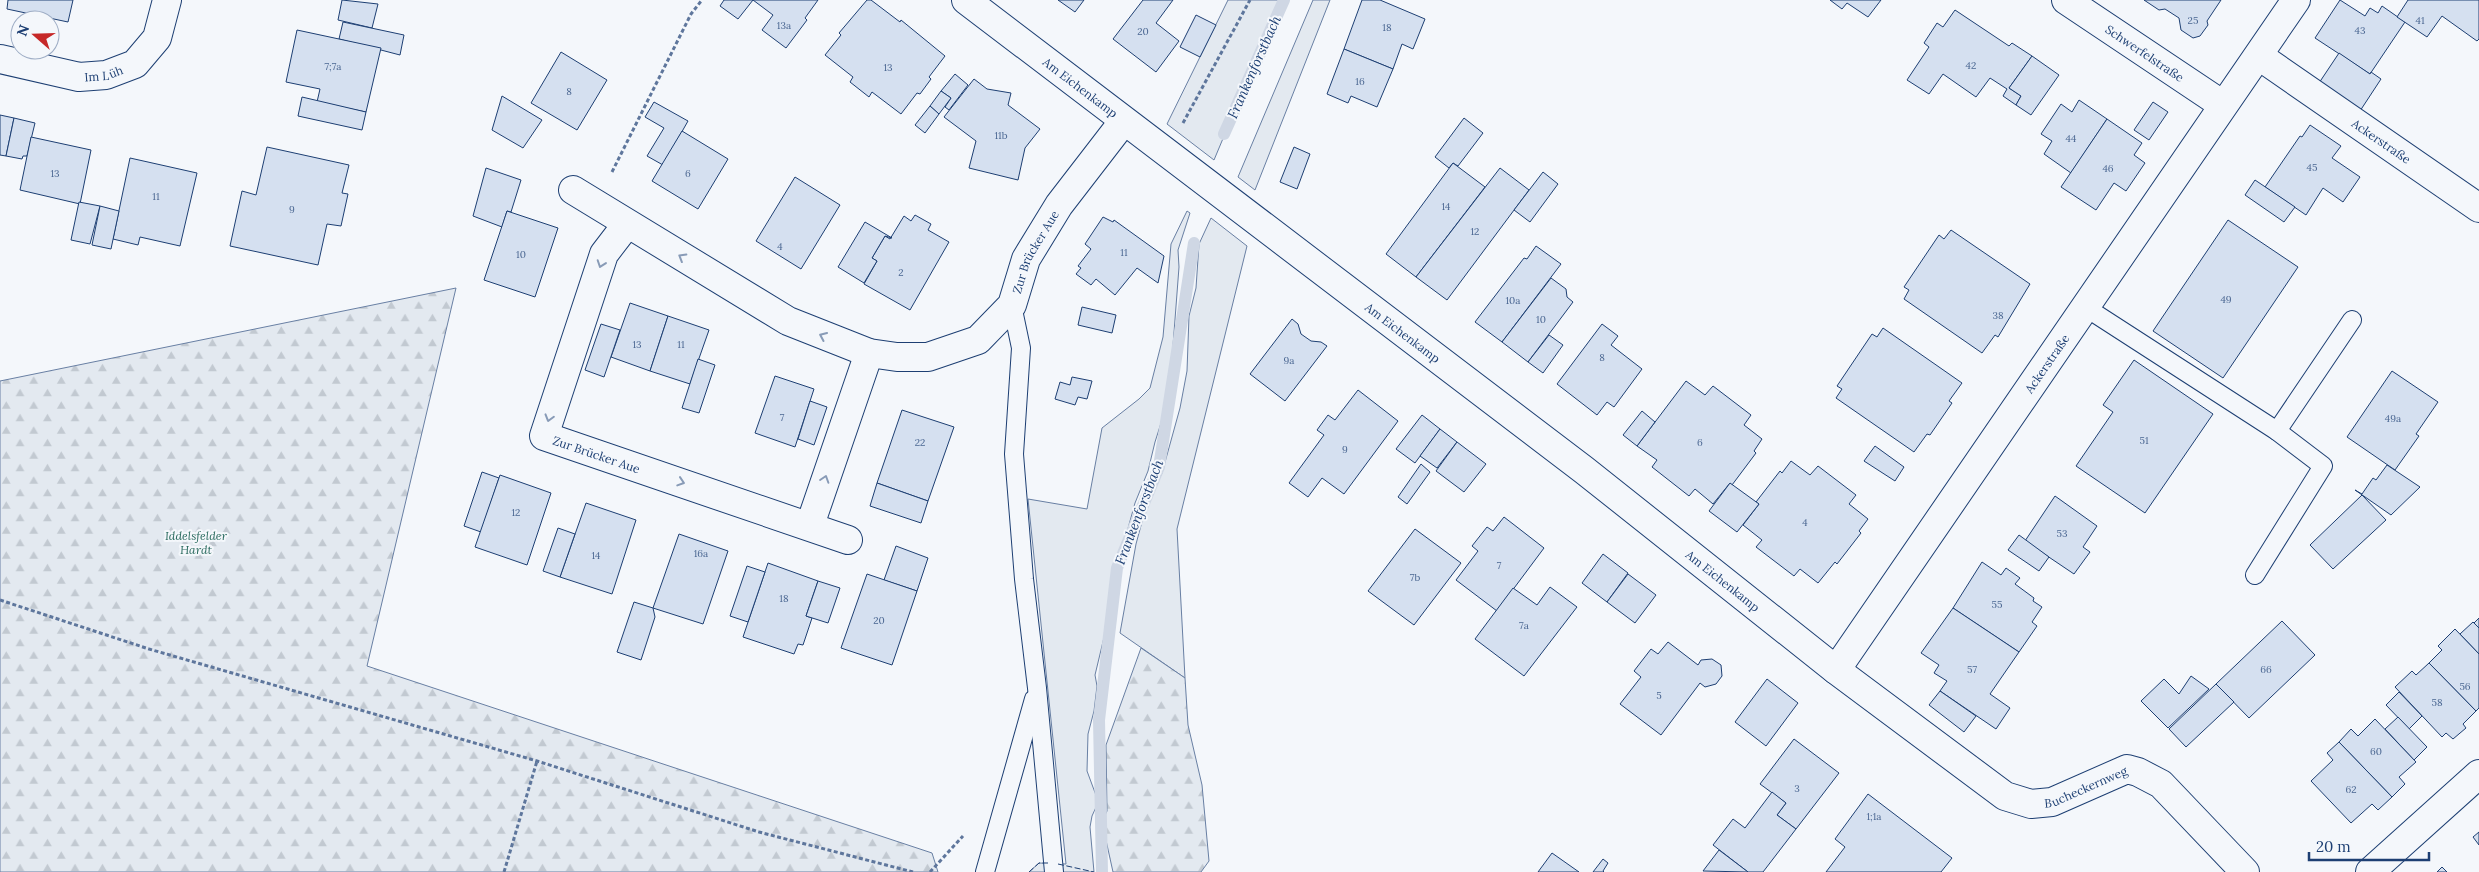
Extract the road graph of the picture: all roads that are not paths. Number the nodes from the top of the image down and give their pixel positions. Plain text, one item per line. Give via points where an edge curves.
1 (167, 0) edge
2 (966, 0) edge
3 (2066, 0) edge
4 (2296, 0) edge
5 (2259, 56) junction
6 (0, 60) edge
7 (2223, 105) junction
8 (1123, 122) junction
9 (573, 190) dead end
10 (2479, 208) edge
11 (627, 224) junction
12 (1012, 305) junction
13 (2085, 307) junction
14 (2352, 320) dead end
15 (869, 353) junction
16 (2277, 431) junction
17 (810, 525) junction
18 (848, 540) dead end
19 (2255, 575) dead end
20 (1836, 670) junction
21 (1037, 688) junction
22 (2479, 774) edge
23 (985, 872) edge
24 (1054, 872) edge
25 (2245, 872) edge
26 (2370, 872) edge

1 - 6 street, Im Lüh via 158,38 135,64 106,75 79,77
2 - 8 street, Am Eichenkamp
3 - 7 street, Schwerfelstraße
4 - 5 street, Ackerstraße
5 - 7 street, Ackerstraße
5 - 10 street, Ackerstraße
7 - 13 street, Ackerstraße
8 - 12 street, Zur Brücker Aue via 1059,205 1026,258
8 - 20 street, Am Eichenkamp via 1584,470
9 - 11 street, Zur Brücker Aue
15 -> 11 street, Zur Brücker Aue via 788,321
11 -> 17 street, Zur Brücker Aue via 604,254 544,436
12 - 15 street, Zur Brücker Aue via 978,340 928,357
12 - 21 lane via 1021,348 1015,464
13 - 16 lane
13 - 20 street, Ackerstraße
14 - 16 lane
17 -> 15 street
16 - 19 lane via 2323,466
17 - 18 street, Zur Brücker Aue
20 - 25 street, Bucheckernweg via 2006,796 2032,804 2052,802 2126,769 2138,772 2162,784
21 - 23 lane
21 - 24 lane
22 - 26 street

